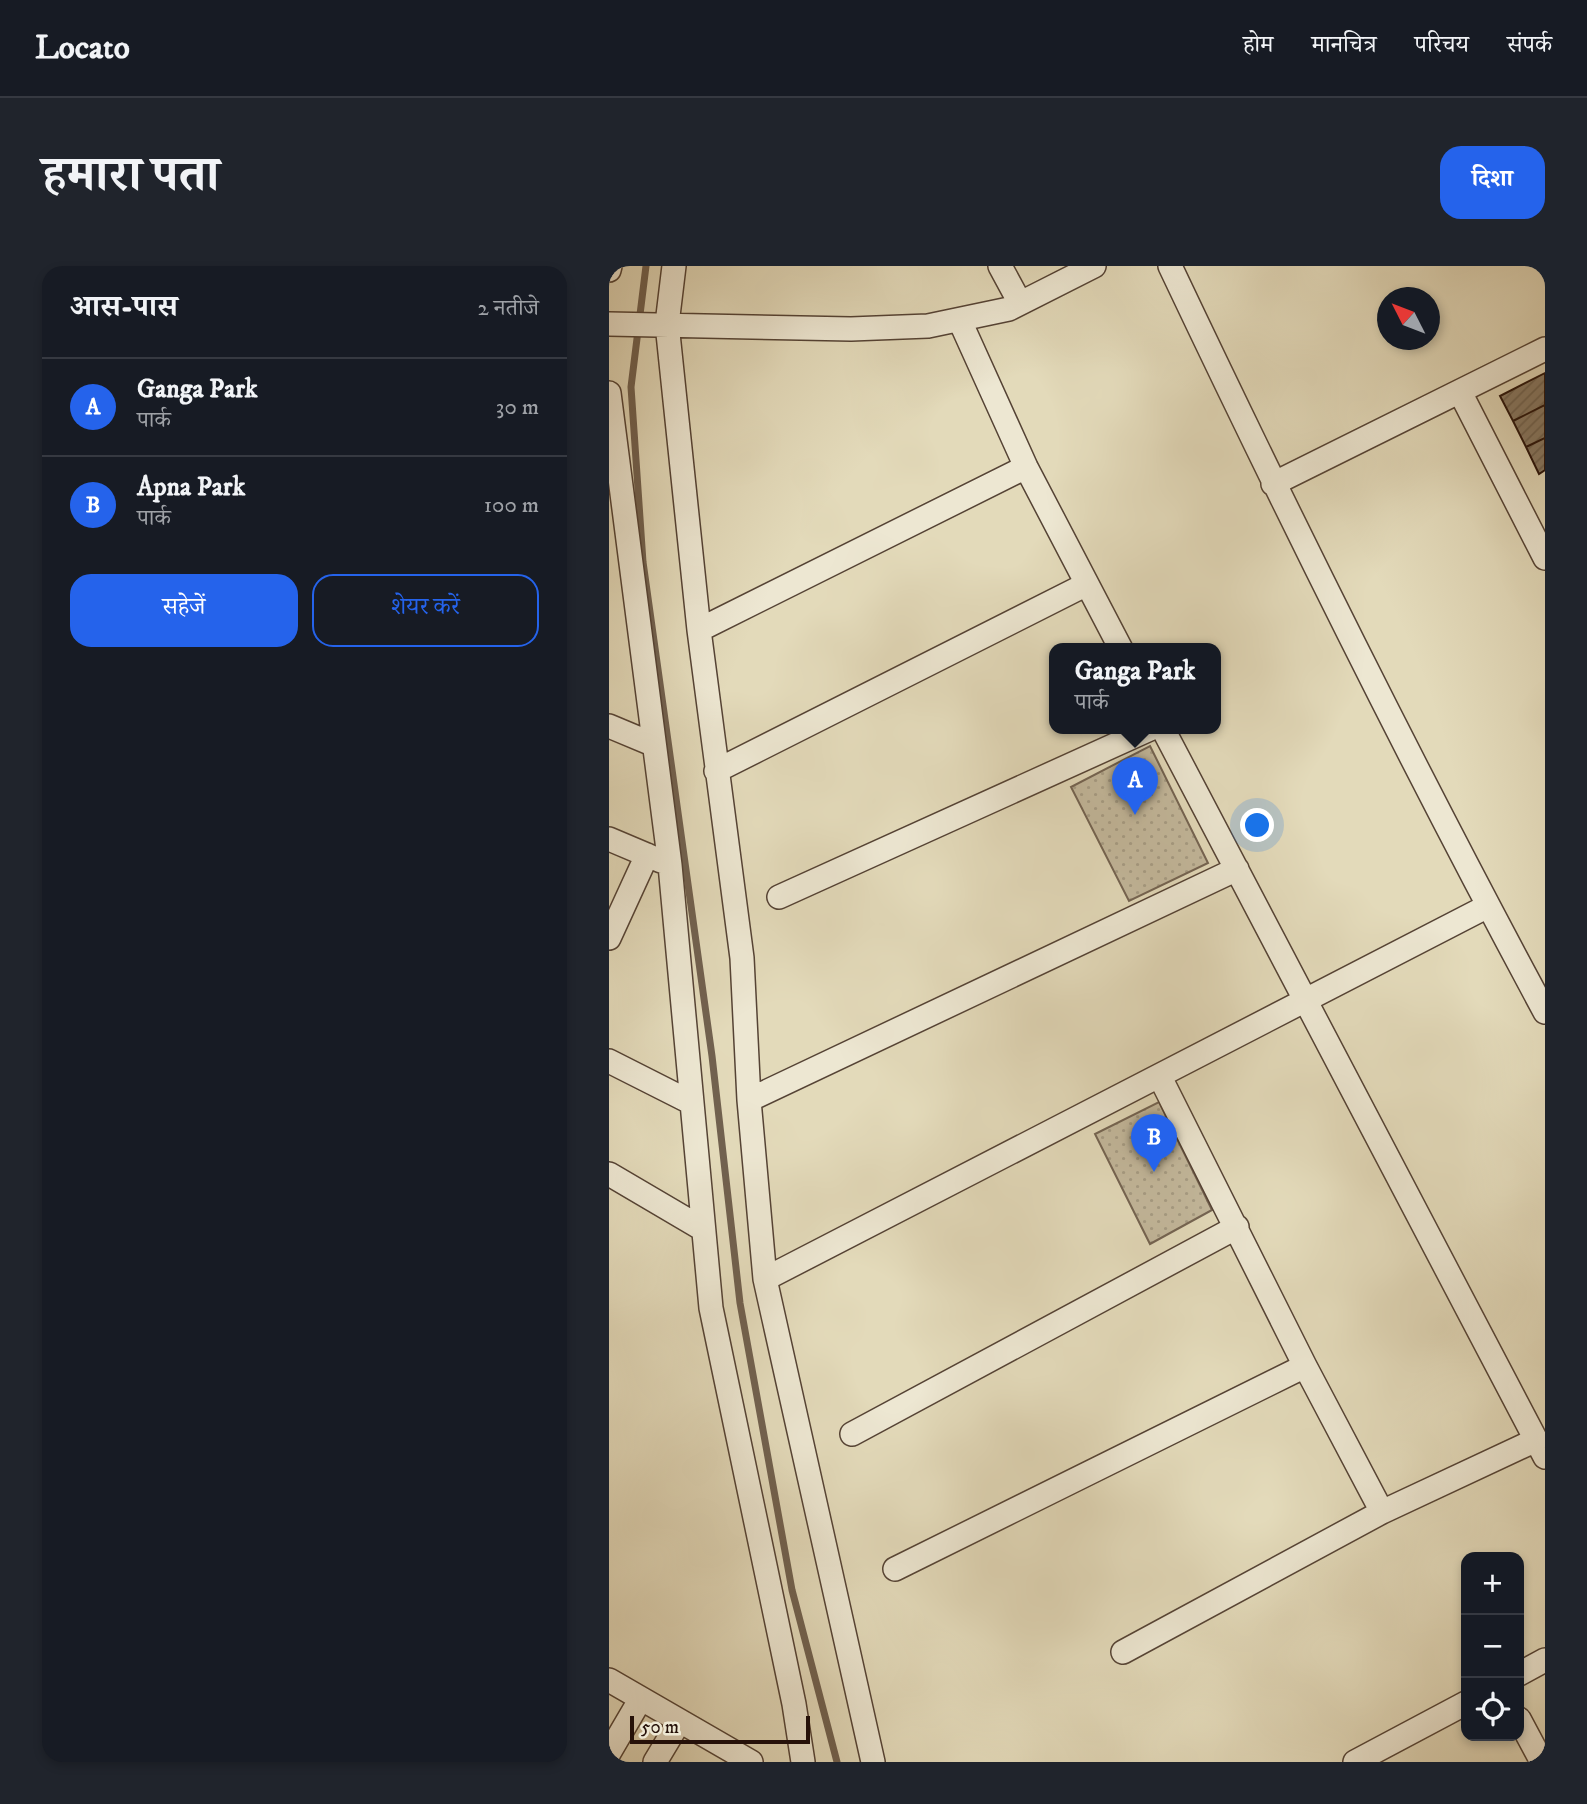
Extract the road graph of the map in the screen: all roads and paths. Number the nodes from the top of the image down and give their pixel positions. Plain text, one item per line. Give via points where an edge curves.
1 (674, 266) edge
2 (1000, 266) edge
3 (1094, 266) edge
4 (1170, 266) edge
5 (1020, 303) junction
6 (960, 321) junction
7 (661, 323) junction
8 (609, 324) edge
9 (1545, 349) edge
10 (1460, 392) junction
11 (609, 393) edge
12 (1026, 467) junction
13 (1273, 484) junction
14 (1545, 558) edge
15 (1087, 584) junction
16 (699, 630) junction
17 (1118, 643) edge
18 (609, 726) edge
19 (1139, 734) edge
20 (1166, 734) edge
21 (652, 744) junction
22 (716, 771) junction
23 (609, 839) edge
24 (647, 855) junction
25 (670, 865) junction
26 (1237, 869) junction
27 (779, 897) dead end
28 (1488, 906) junction
29 (609, 938) edge
30 (1306, 998) junction
31 (1545, 1012) edge
32 (609, 1061) edge
33 (1160, 1077) junction
34 (749, 1100) junction
35 (690, 1102) junction
36 (609, 1174) edge
37 (1237, 1227) junction
38 (701, 1228) junction
39 (765, 1279) junction
40 (1305, 1366) junction
41 (852, 1434) dead end
42 (1541, 1449) edge
43 (1382, 1512) junction
44 (895, 1569) dead end
45 (1123, 1652) dead end
46 (1545, 1660) edge
47 (1524, 1671) edge
48 (609, 1681) edge
49 (640, 1700) junction
50 (1461, 1706) edge
51 (679, 1722) junction
52 (1524, 1728) edge
53 (609, 1753) edge
54 (655, 1762) edge
55 (751, 1762) edge
56 (803, 1762) edge
57 (873, 1762) edge
58 (1355, 1762) edge
59 (1542, 1762) edge

1 - 7 street
2 - 5 street
3 - 5 street
4 - 13 street
5 - 6 street
6 - 7 street via 851,329
6 - 12 street
7 - 8 street
7 - 16 street
9 - 10 street
10 - 13 street
10 - 14 street
11 - 21 street
12 - 15 street
12 - 16 street
13 - 28 street
15 - 17 street
15 - 22 street
16 - 22 street
18 - 21 street
19 - 27 street
20 - 26 street
21 - 25 street
22 - 34 street via 742,958
23 - 24 street
24 - 25 street
24 - 29 street
25 - 35 street
26 - 30 street
26 - 34 street
28 - 30 street
28 - 31 street
30 - 33 street
30 - 42 street
32 - 35 street
33 - 37 street
33 - 39 street
34 - 39 street
35 - 38 street
36 - 38 street
37 - 40 street
37 - 41 street
38 - 56 street via 711,1308
39 - 57 street
40 - 43 street
40 - 44 street
42 - 43 street
43 - 45 street
46 - 47 street
48 - 49 street
49 - 51 street
49 - 53 street
50 - 58 street
51 - 54 street
51 - 55 street
52 - 59 street

